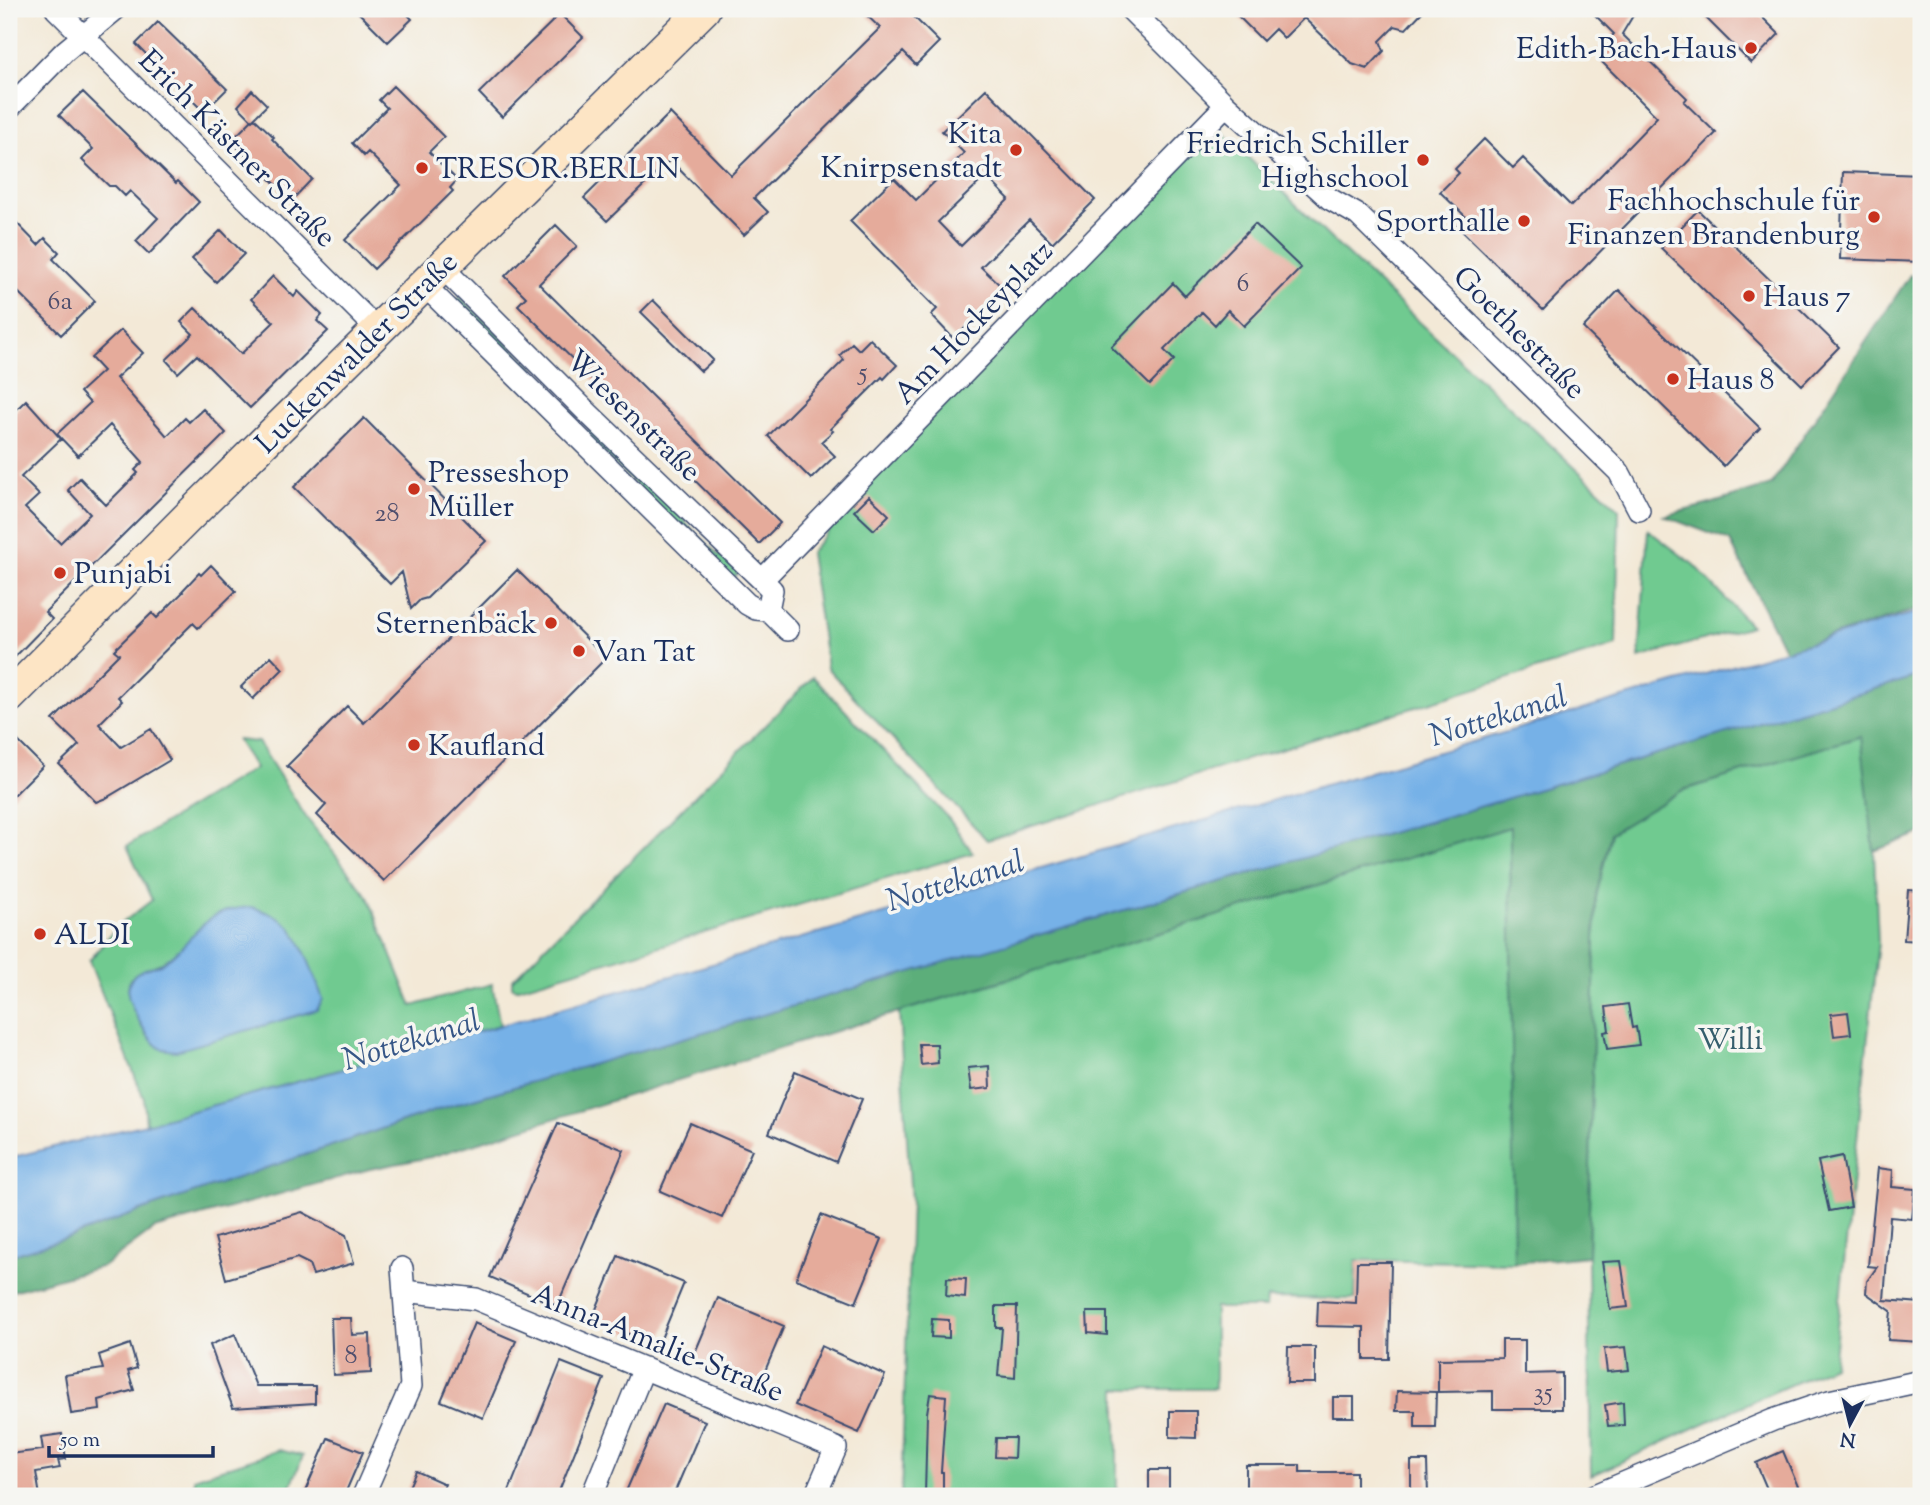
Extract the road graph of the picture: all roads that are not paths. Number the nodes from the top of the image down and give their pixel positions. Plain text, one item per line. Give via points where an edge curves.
1 (56, 9) edge
2 (116, 9) edge
3 (704, 9) edge
4 (1130, 9) edge
5 (83, 36) junction
6 (1226, 105) junction
7 (9, 108) edge
8 (433, 276) junction
9 (378, 330) junction
10 (1639, 510) dead end
11 (762, 580) junction
12 (768, 610) junction
13 (788, 630) dead end
14 (9, 697) edge
15 (402, 1268) dead end
16 (404, 1292) junction
17 (644, 1368) junction
18 (1921, 1381) edge
19 (363, 1496) edge
20 (592, 1496) edge
21 (814, 1496) edge
22 (1593, 1496) edge

1 - 5 street, Erich Kästner Straße
2 - 5 street
3 - 8 main road, Luckenwalder Straße
4 - 6 street, Goethestraße
5 - 7 street
5 - 9 street, Erich Kästner Straße
6 - 10 street, Goethestraße via 1330,199 1358,215 1619,472
6 - 11 street, Am Hockeyplatz
8 - 9 main road, Luckenwalder Straße
8 - 11 street, Wiesenstraße via 599,423
8 - 12 street, Wiesenstraße via 747,604
9 - 14 main road, Luckenwalder Straße
11 - 12 street via 772,590
12 - 13 street, Wiesenstraße
15 - 16 street
16 - 17 street, Anna-Amalie-Straße via 476,1299
16 - 19 street via 411,1385
17 - 20 street
17 - 21 street, Anna-Amalie-Straße via 836,1448
18 - 22 street via 1829,1401 1773,1420

